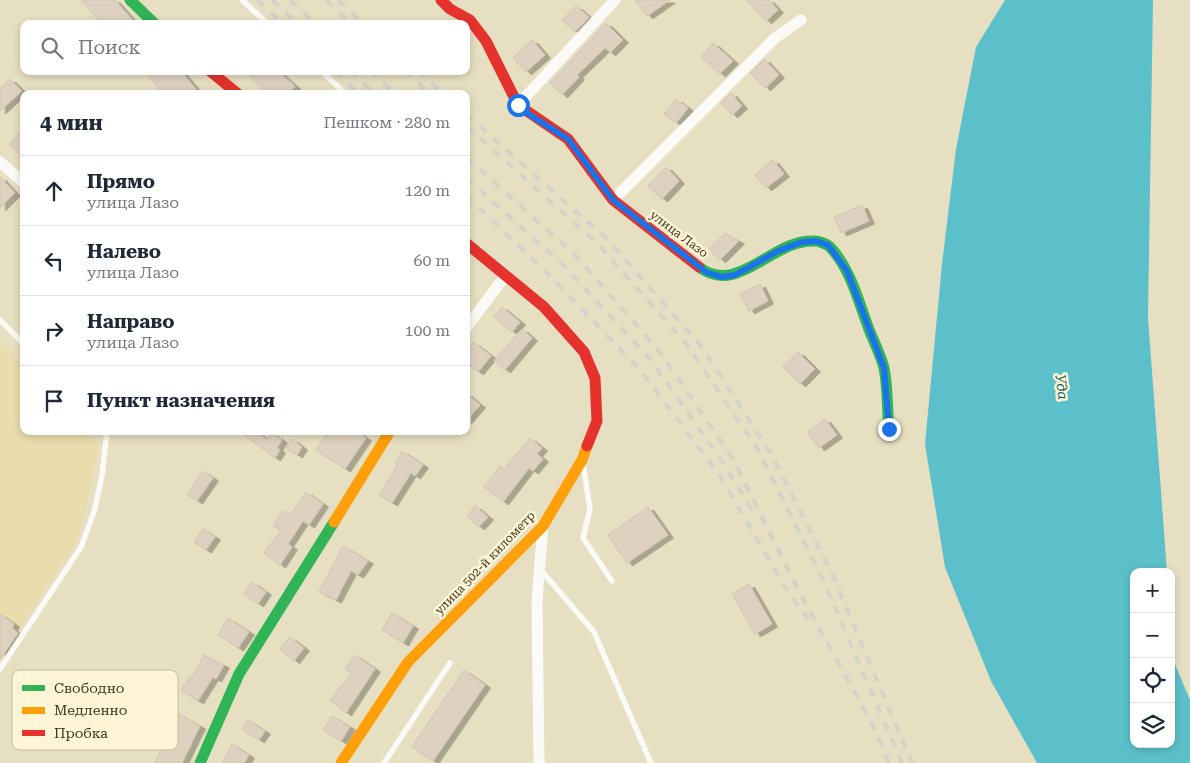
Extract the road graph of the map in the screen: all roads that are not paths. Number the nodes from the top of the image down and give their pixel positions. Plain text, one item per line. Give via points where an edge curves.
1 (130, 0) edge
2 (242, 0) edge
3 (441, 0) edge
4 (615, 0) edge
5 (151, 20) edge
6 (264, 20) edge
7 (801, 20) dead end
8 (215, 75) edge
9 (325, 75) edge
10 (233, 90) edge
11 (342, 90) edge
12 (518, 105) junction
13 (0, 162) edge
14 (20, 180) edge
15 (613, 200) junction
16 (470, 246) edge
17 (506, 275) junction
18 (0, 320) edge
19 (470, 323) edge
20 (20, 340) edge
21 (889, 429) dead end
22 (106, 435) edge
23 (388, 435) edge
24 (582, 460) junction
25 (543, 526) junction
26 (540, 568) junction
27 (612, 581) dead end
28 (450, 662) dead end
29 (0, 669) edge
30 (200, 763) edge
31 (341, 763) edge
32 (384, 763) edge
33 (539, 763) edge
34 (651, 763) edge

1 - 5 street
2 - 6 lane
3 - 12 street, улица Лазо via 470,20 486,41
4 - 12 street
7 - 15 street via 774,38
8 - 10 street
9 - 11 lane
12 - 15 street, улица Лазо via 568,139
13 - 14 street
15 - 21 street, улица Лазо via 688,260 721,277 735,275 778,251 802,242 816,241 828,245 847,271 884,368
16 - 17 street, улица 502-й километр
17 - 19 street
17 - 24 street, улица 502-й километр via 544,307 584,352 595,378 598,421
18 - 20 lane
22 - 29 lane via 94,512 81,547
23 - 30 street via 239,674
24 - 25 street, улица 502-й километр
24 - 27 lane via 590,509 583,538
25 - 26 street
25 - 31 street, улица 502-й километр via 408,662
26 - 33 street via 537,600
26 - 34 lane via 594,632
28 - 32 lane

